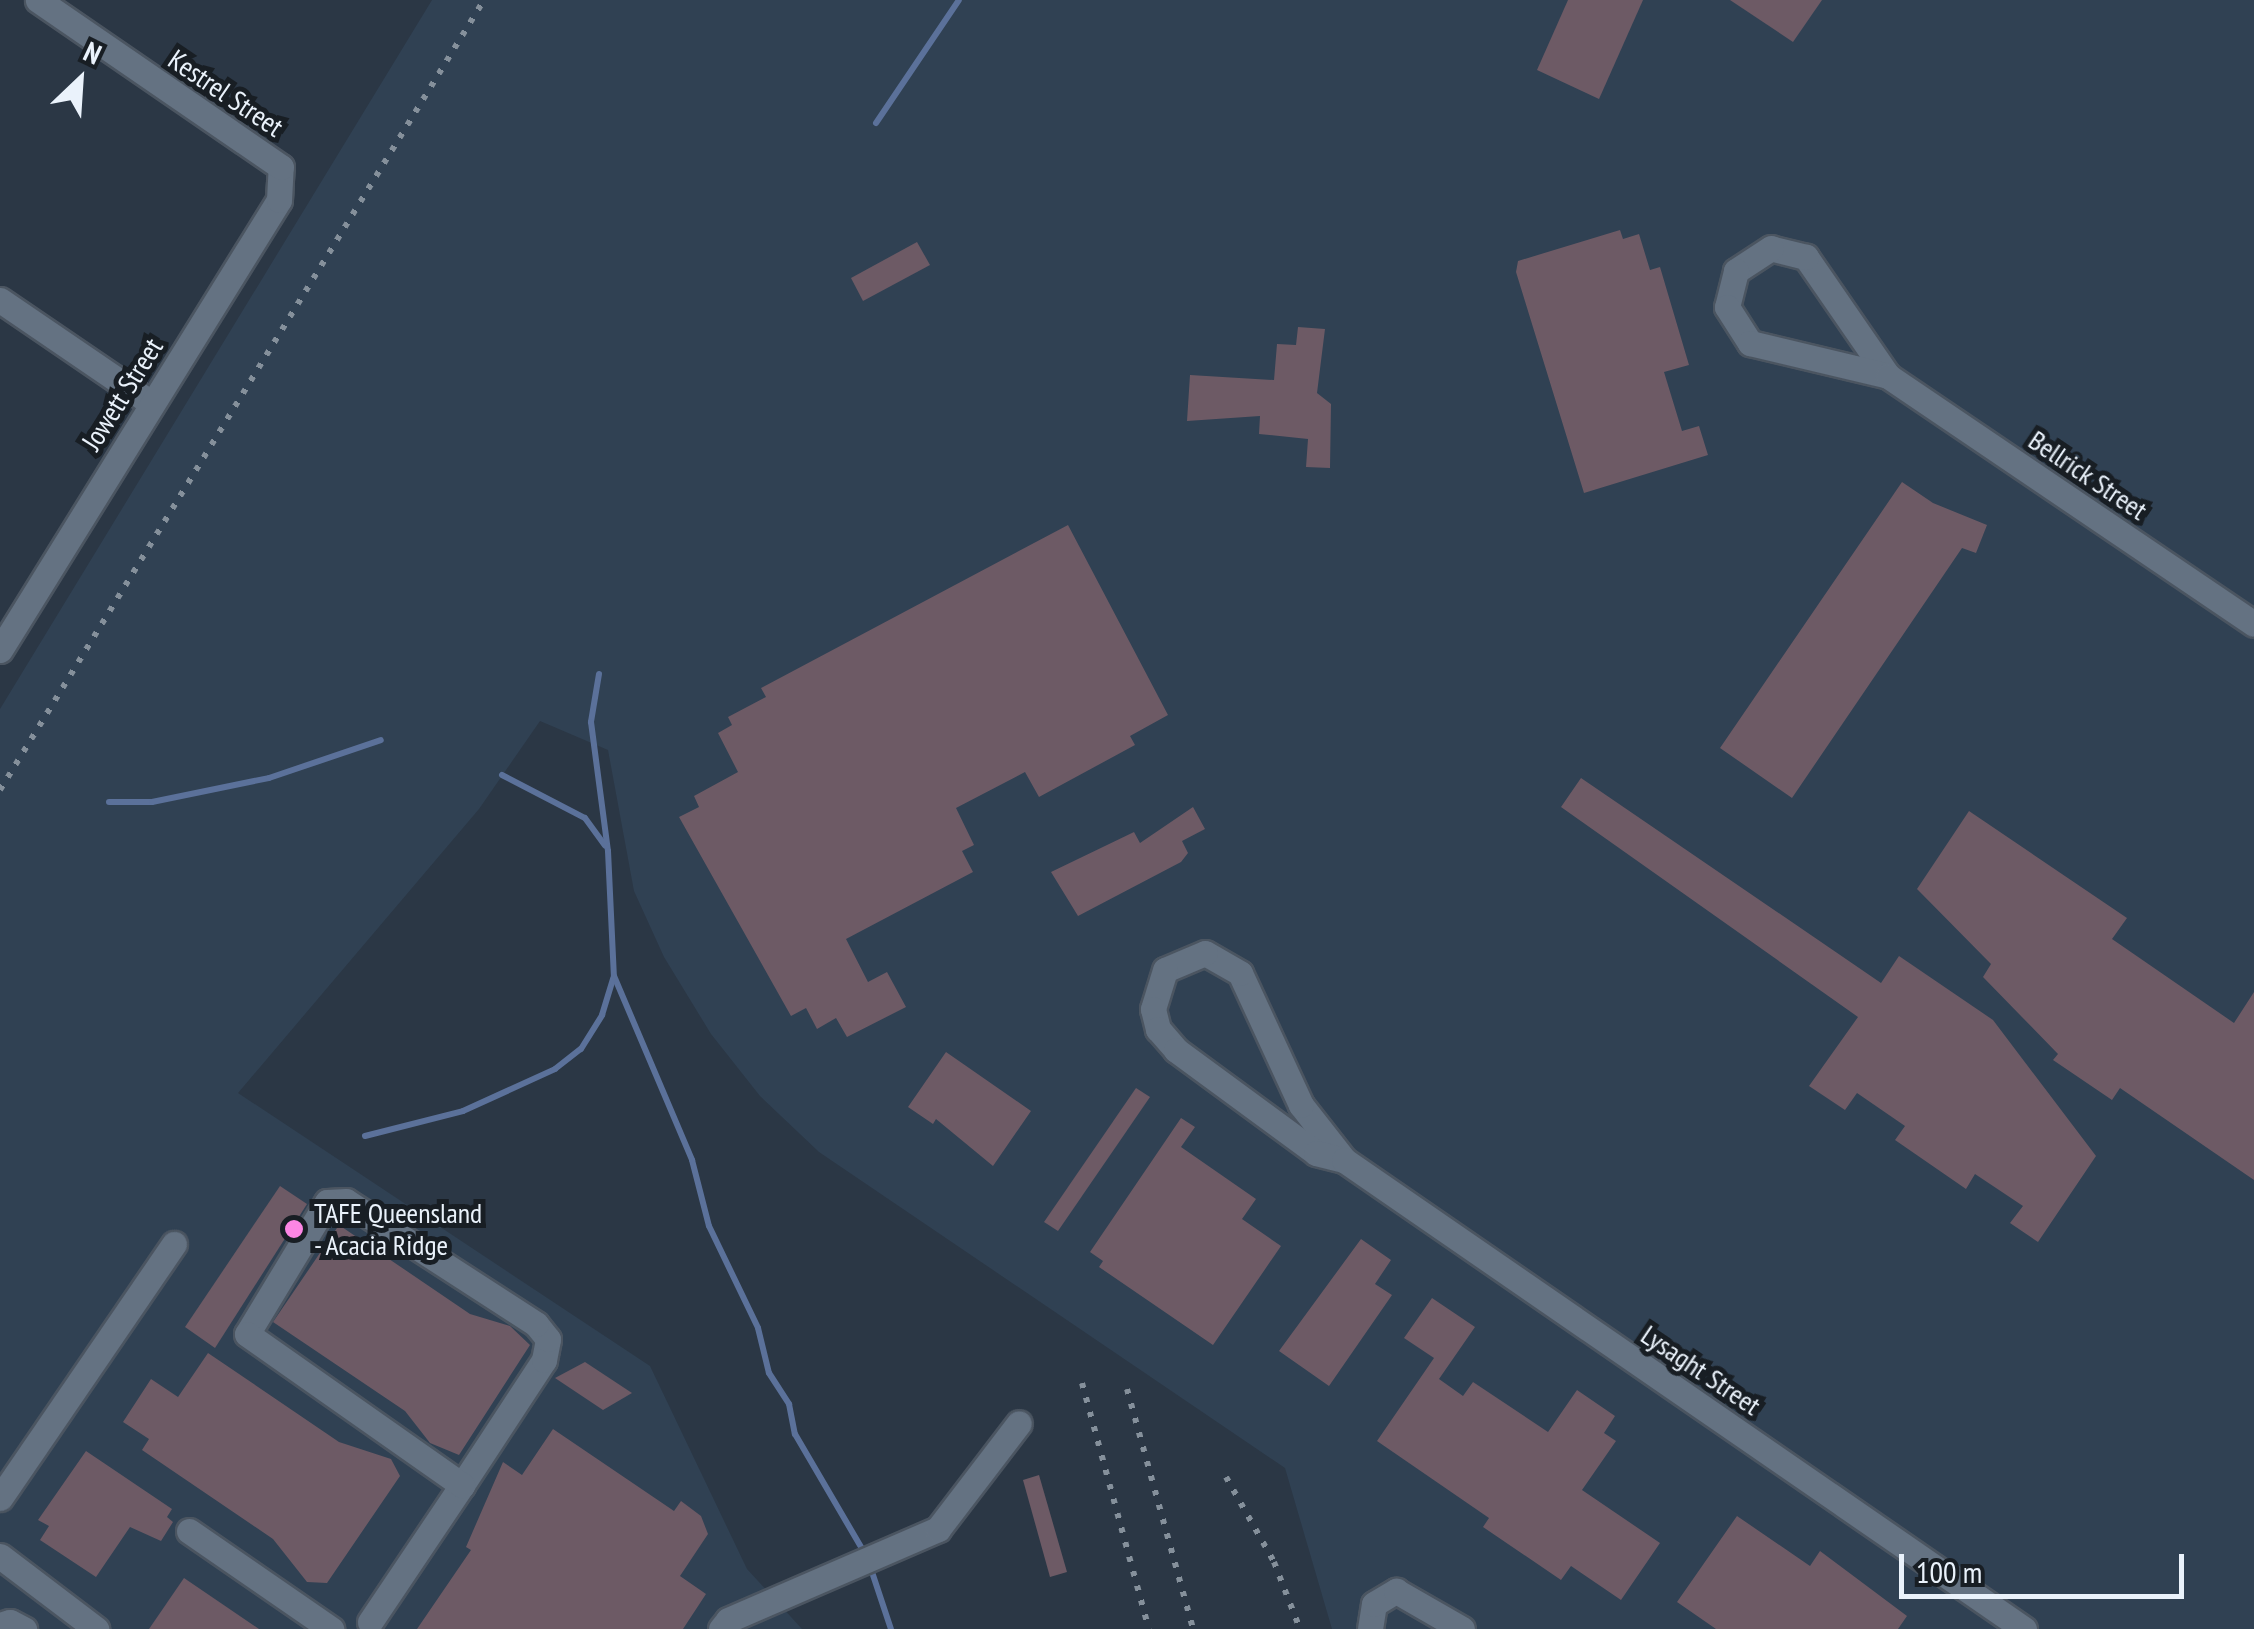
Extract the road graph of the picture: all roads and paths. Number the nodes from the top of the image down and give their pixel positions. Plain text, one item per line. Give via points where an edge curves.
1 (38, 0) edge
2 (281, 167) joint
3 (0, 300) edge
4 (1888, 376) junction
5 (151, 404) junction
6 (2254, 624) edge
7 (3, 637) edge
8 (1344, 1160) junction
9 (174, 1244) dead end
10 (1018, 1422) dead end
11 (462, 1486) junction
12 (0, 1498) edge
13 (189, 1531) dead end
14 (0, 1556) edge
15 (0, 1625) edge
16 (374, 1626) edge
17 (24, 1629) edge
18 (96, 1629) edge
19 (334, 1629) edge
20 (721, 1629) edge
21 (1370, 1629) edge
22 (1462, 1629) edge
23 (2024, 1629) edge

1 - 2 street, Kestrel Street
2 - 5 street, Jowett Street via 279,200
3 - 5 street
4 - 4 street, Bellrick Street via 1750,343 1726,307 1736,271 1771,248 1806,258
4 - 6 street, Bellrick Street
5 - 7 street, Jowett Street
8 - 8 street, Lysaght Street via 1316,1153 1164,1039 1153,1009 1165,970 1205,954 1240,973 1300,1105
8 - 23 street, Lysaght Street
9 - 12 street
10 - 20 street via 972,1493 938,1529 728,1620
11 - 11 street via 544,1360 544,1330 346,1201 327,1202 247,1334
11 - 16 street
13 - 19 street
14 - 18 street
15 - 17 street
16 - 19 street via 351,1620
21 - 22 street via 1374,1604 1396,1591

